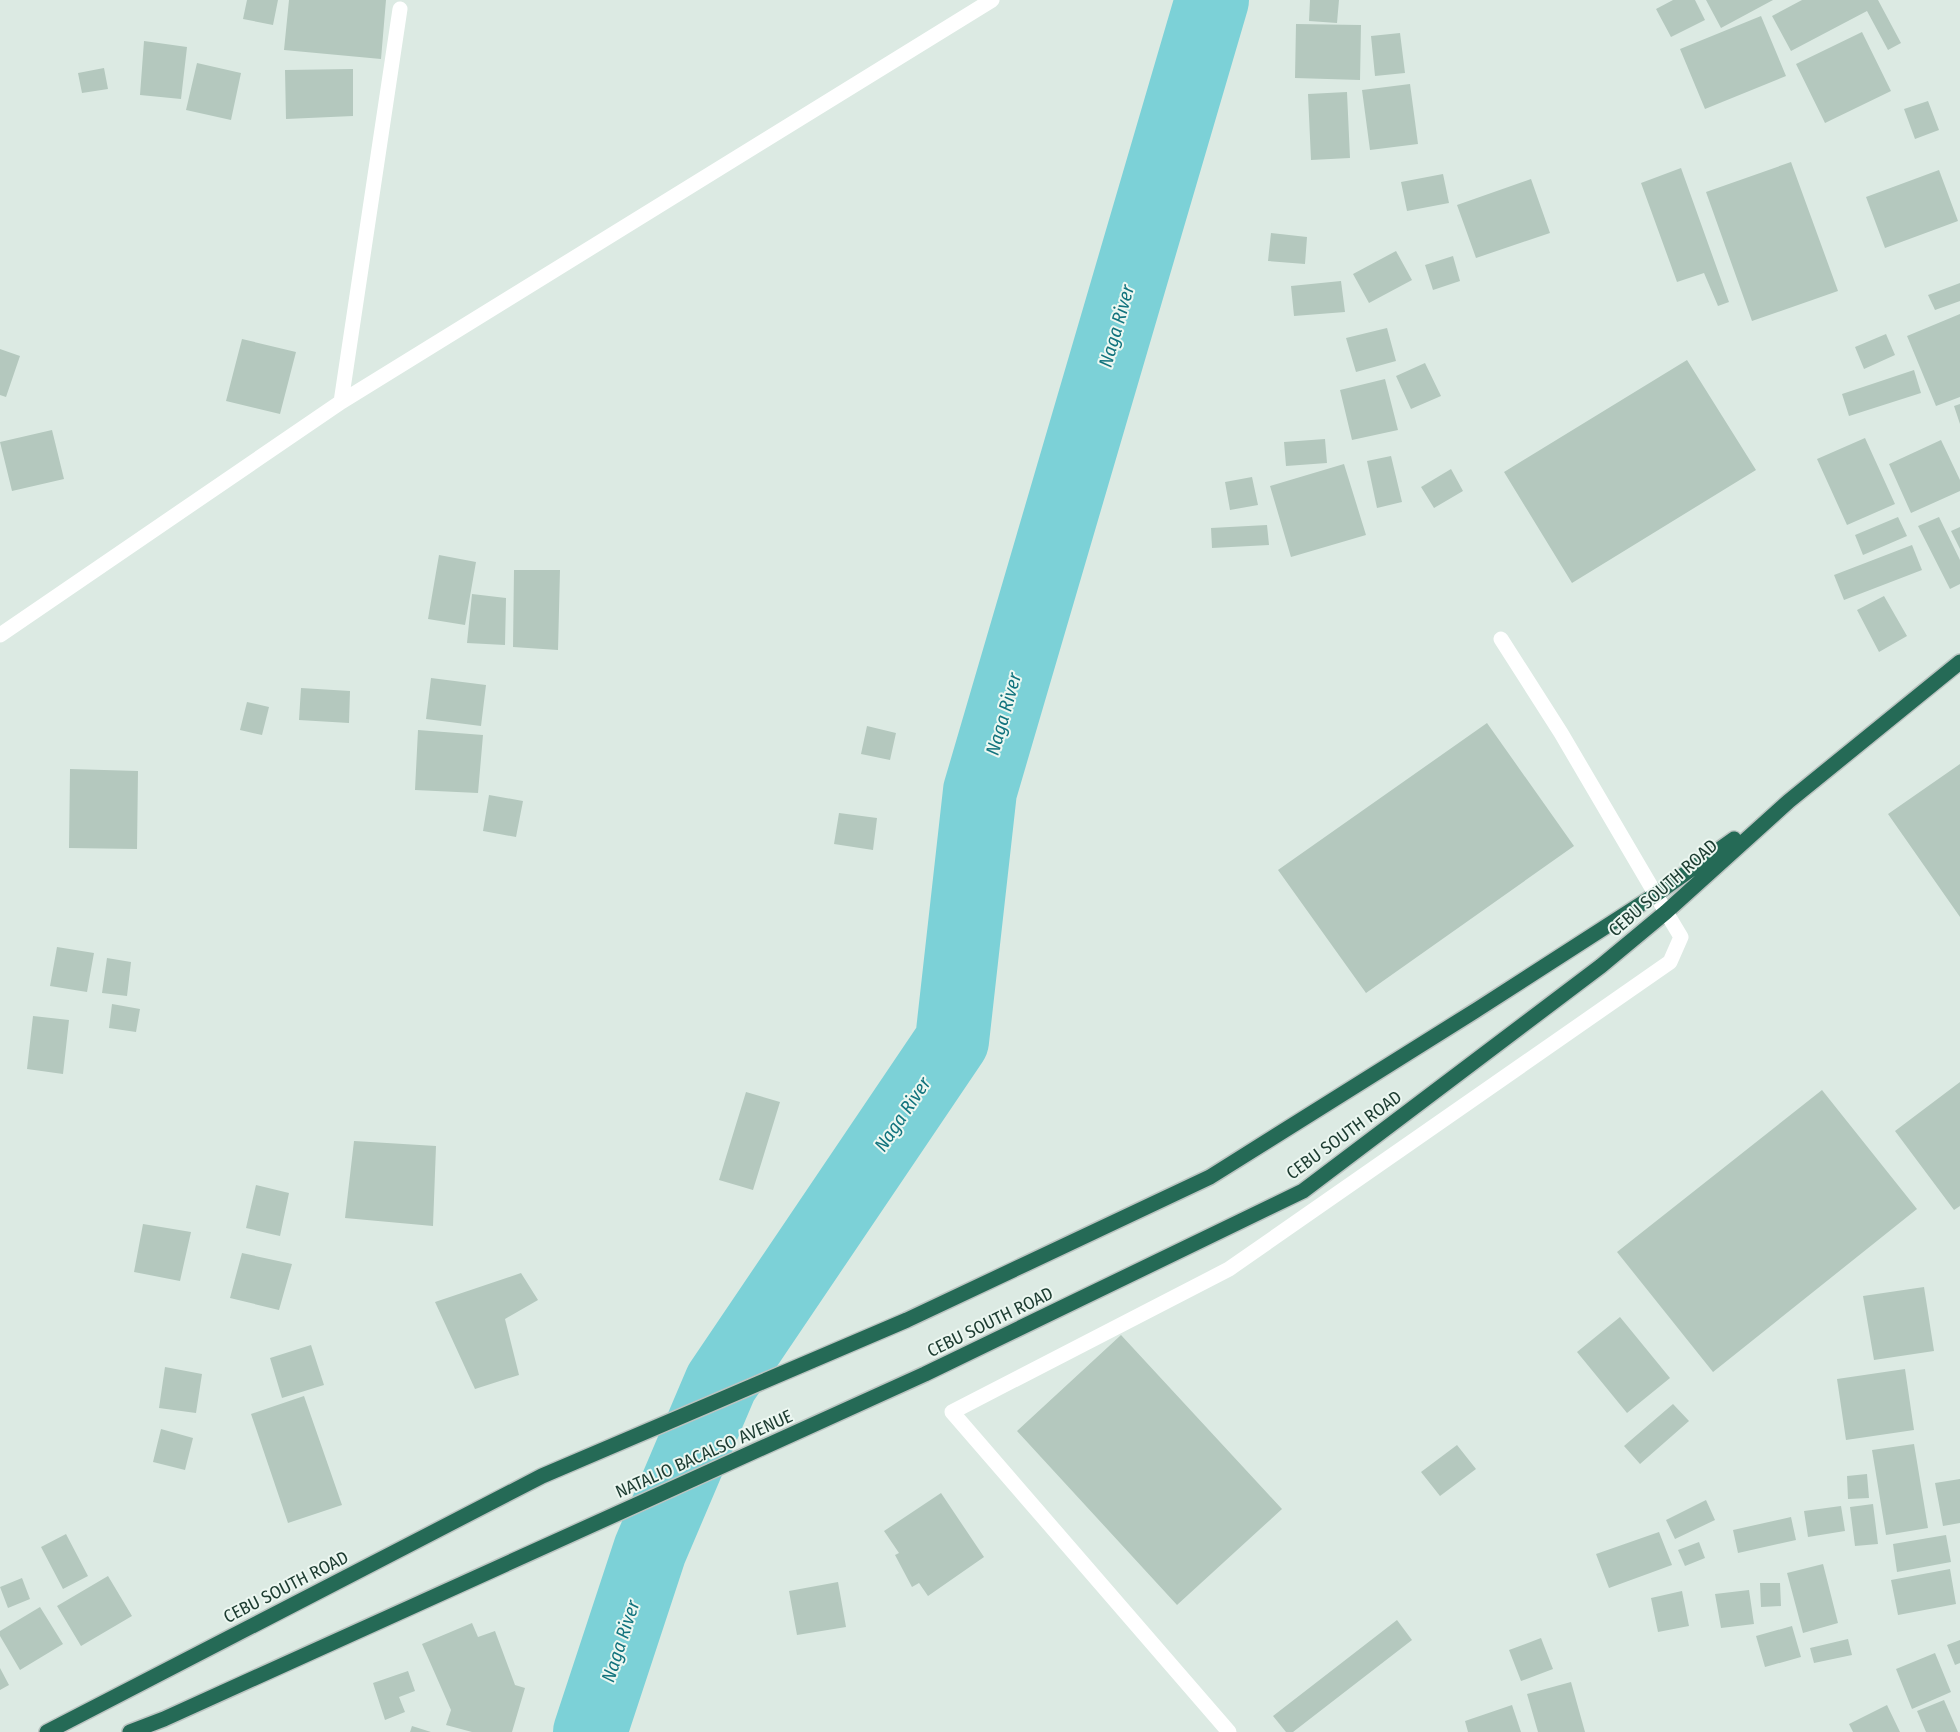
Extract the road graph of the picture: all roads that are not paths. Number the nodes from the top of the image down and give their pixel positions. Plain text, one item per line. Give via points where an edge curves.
1 (992, 0) edge
2 (400, 9) dead end
3 (340, 402) junction
4 (0, 635) edge
5 (1501, 639) dead end
6 (1960, 662) edge
7 (1789, 802) junction
8 (1655, 895) junction
9 (1666, 912) junction
10 (861, 1404) joint
11 (48, 1732) edge
12 (130, 1732) edge
13 (1229, 1732) edge

1 - 3 street
2 - 3 street
3 - 4 street
5 - 8 street
6 - 7 highway, CEBU SOUTH ROAD
7 - 8 highway, CEBU SOUTH ROAD
7 - 9 highway, CEBU SOUTH ROAD
8 - 9 street
8 - 11 highway, CEBU SOUTH ROAD via 1210,1177 907,1320 542,1476
9 - 10 highway, CEBU SOUTH ROAD via 1601,966 1303,1191
9 - 13 street via 1681,937 1670,962 1229,1269 952,1412
10 - 12 highway, NATALIO BACALSO AVENUE

